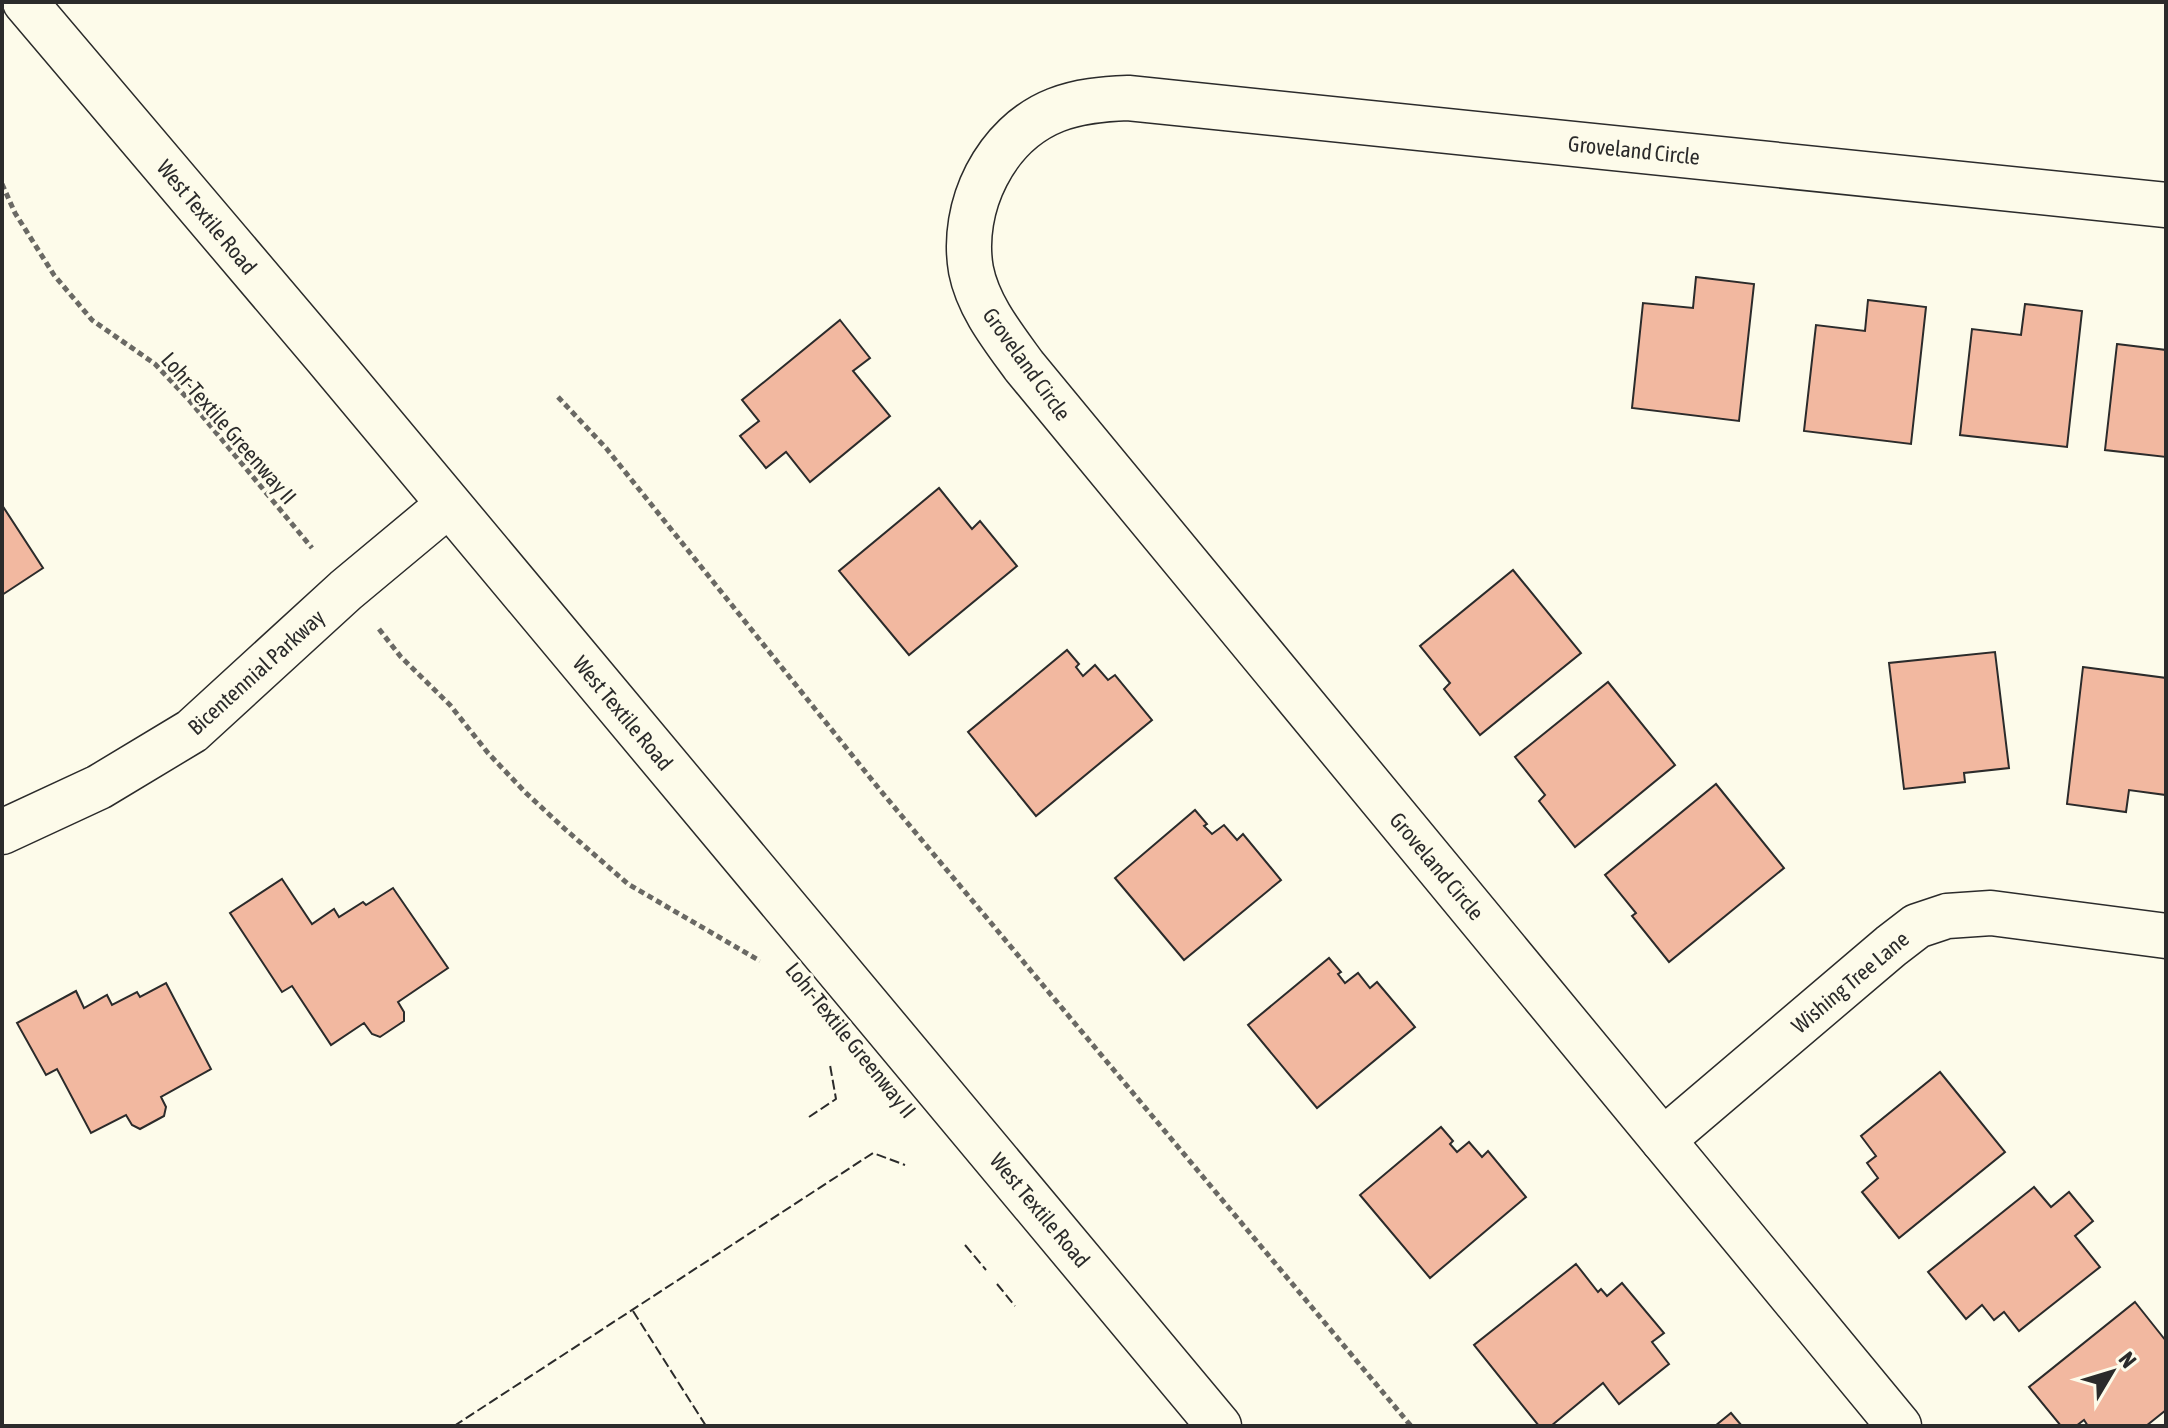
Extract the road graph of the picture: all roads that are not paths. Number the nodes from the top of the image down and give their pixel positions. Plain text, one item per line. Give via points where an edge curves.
1 (25, 2) edge
2 (2166, 205) edge
3 (448, 505) junction
4 (2, 832) edge
5 (2166, 936) edge
6 (1663, 1140) junction
7 (1219, 1426) edge
8 (1899, 1426) edge

1 - 3 street, West Textile Road
2 - 6 street, Groveland Circle via 1128,98 1089,100 1054,110 1022,129 984,177 970,238 971,270 983,304 1008,344
3 - 4 street, Bicentennial Parkway via 192,731 99,787
3 - 7 street, West Textile Road
5 - 6 street, Wishing Tree Lane via 1991,913 1947,916 1917,926
6 - 8 street, Groveland Circle

